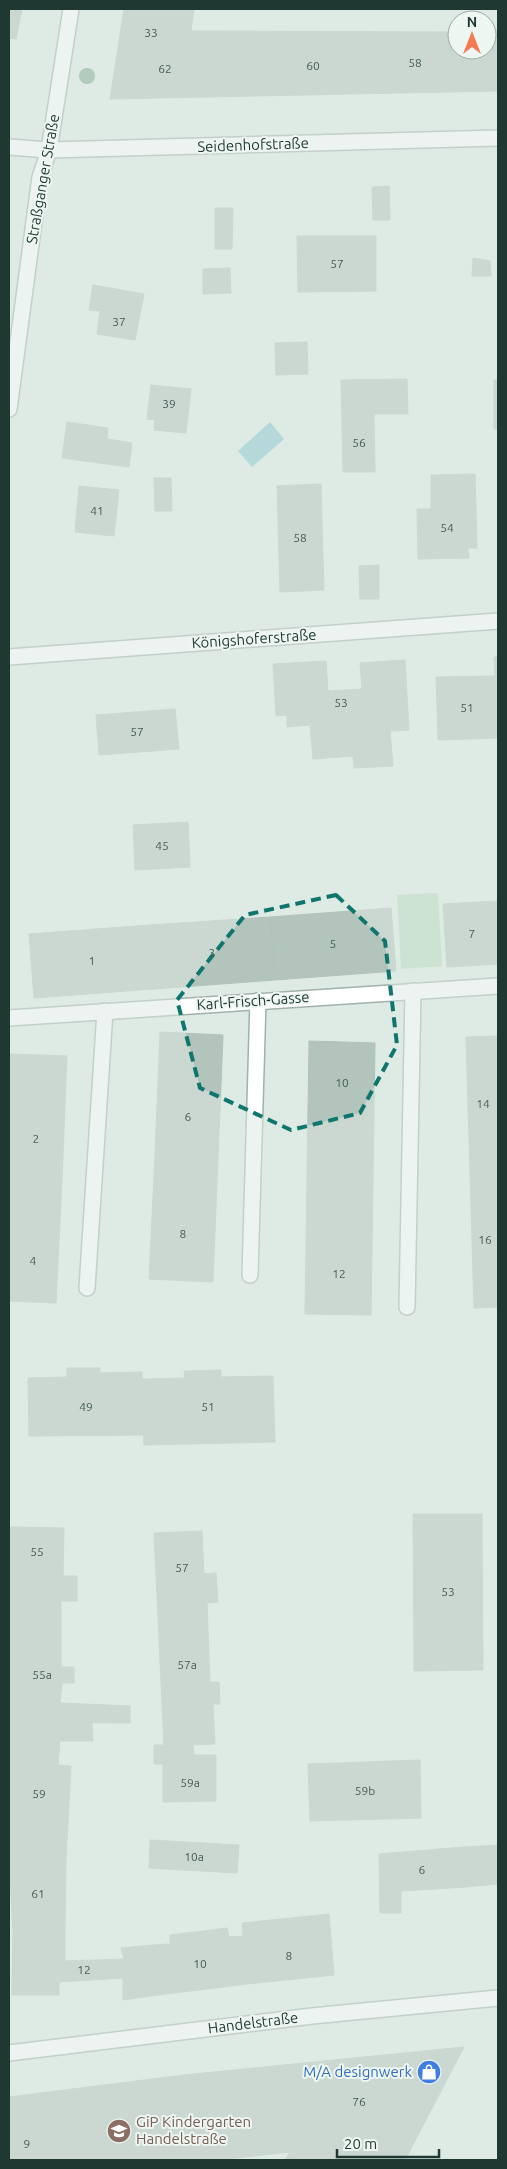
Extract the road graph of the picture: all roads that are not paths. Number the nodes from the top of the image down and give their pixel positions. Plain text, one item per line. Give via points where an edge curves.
1 (71, 9) edge
2 (498, 138) edge
3 (9, 147) edge
4 (50, 150) junction
5 (9, 409) edge
6 (498, 621) edge
7 (9, 657) edge
8 (498, 986) edge
9 (413, 991) junction
10 (258, 1001) junction
11 (106, 1011) junction
12 (9, 1018) edge
13 (250, 1275) dead end
14 (87, 1288) dead end
15 (407, 1307) dead end
16 (498, 1998) edge
17 (9, 2053) edge

1 - 4 street, Straßganger Straße
2 - 4 street, Seidenhofstraße
3 - 4 street, Seidenhofstraße
4 - 5 street, Straßganger Straße via 40,177
6 - 7 street, Königshoferstraße
8 - 9 street, Karl-Frisch-Gasse
9 - 10 street, Karl-Frisch-Gasse
9 - 15 street
10 - 11 street, Karl-Frisch-Gasse
10 - 13 street
11 - 12 street, Karl-Frisch-Gasse
11 - 14 street
16 - 17 street, Handelstraße via 312,2016

